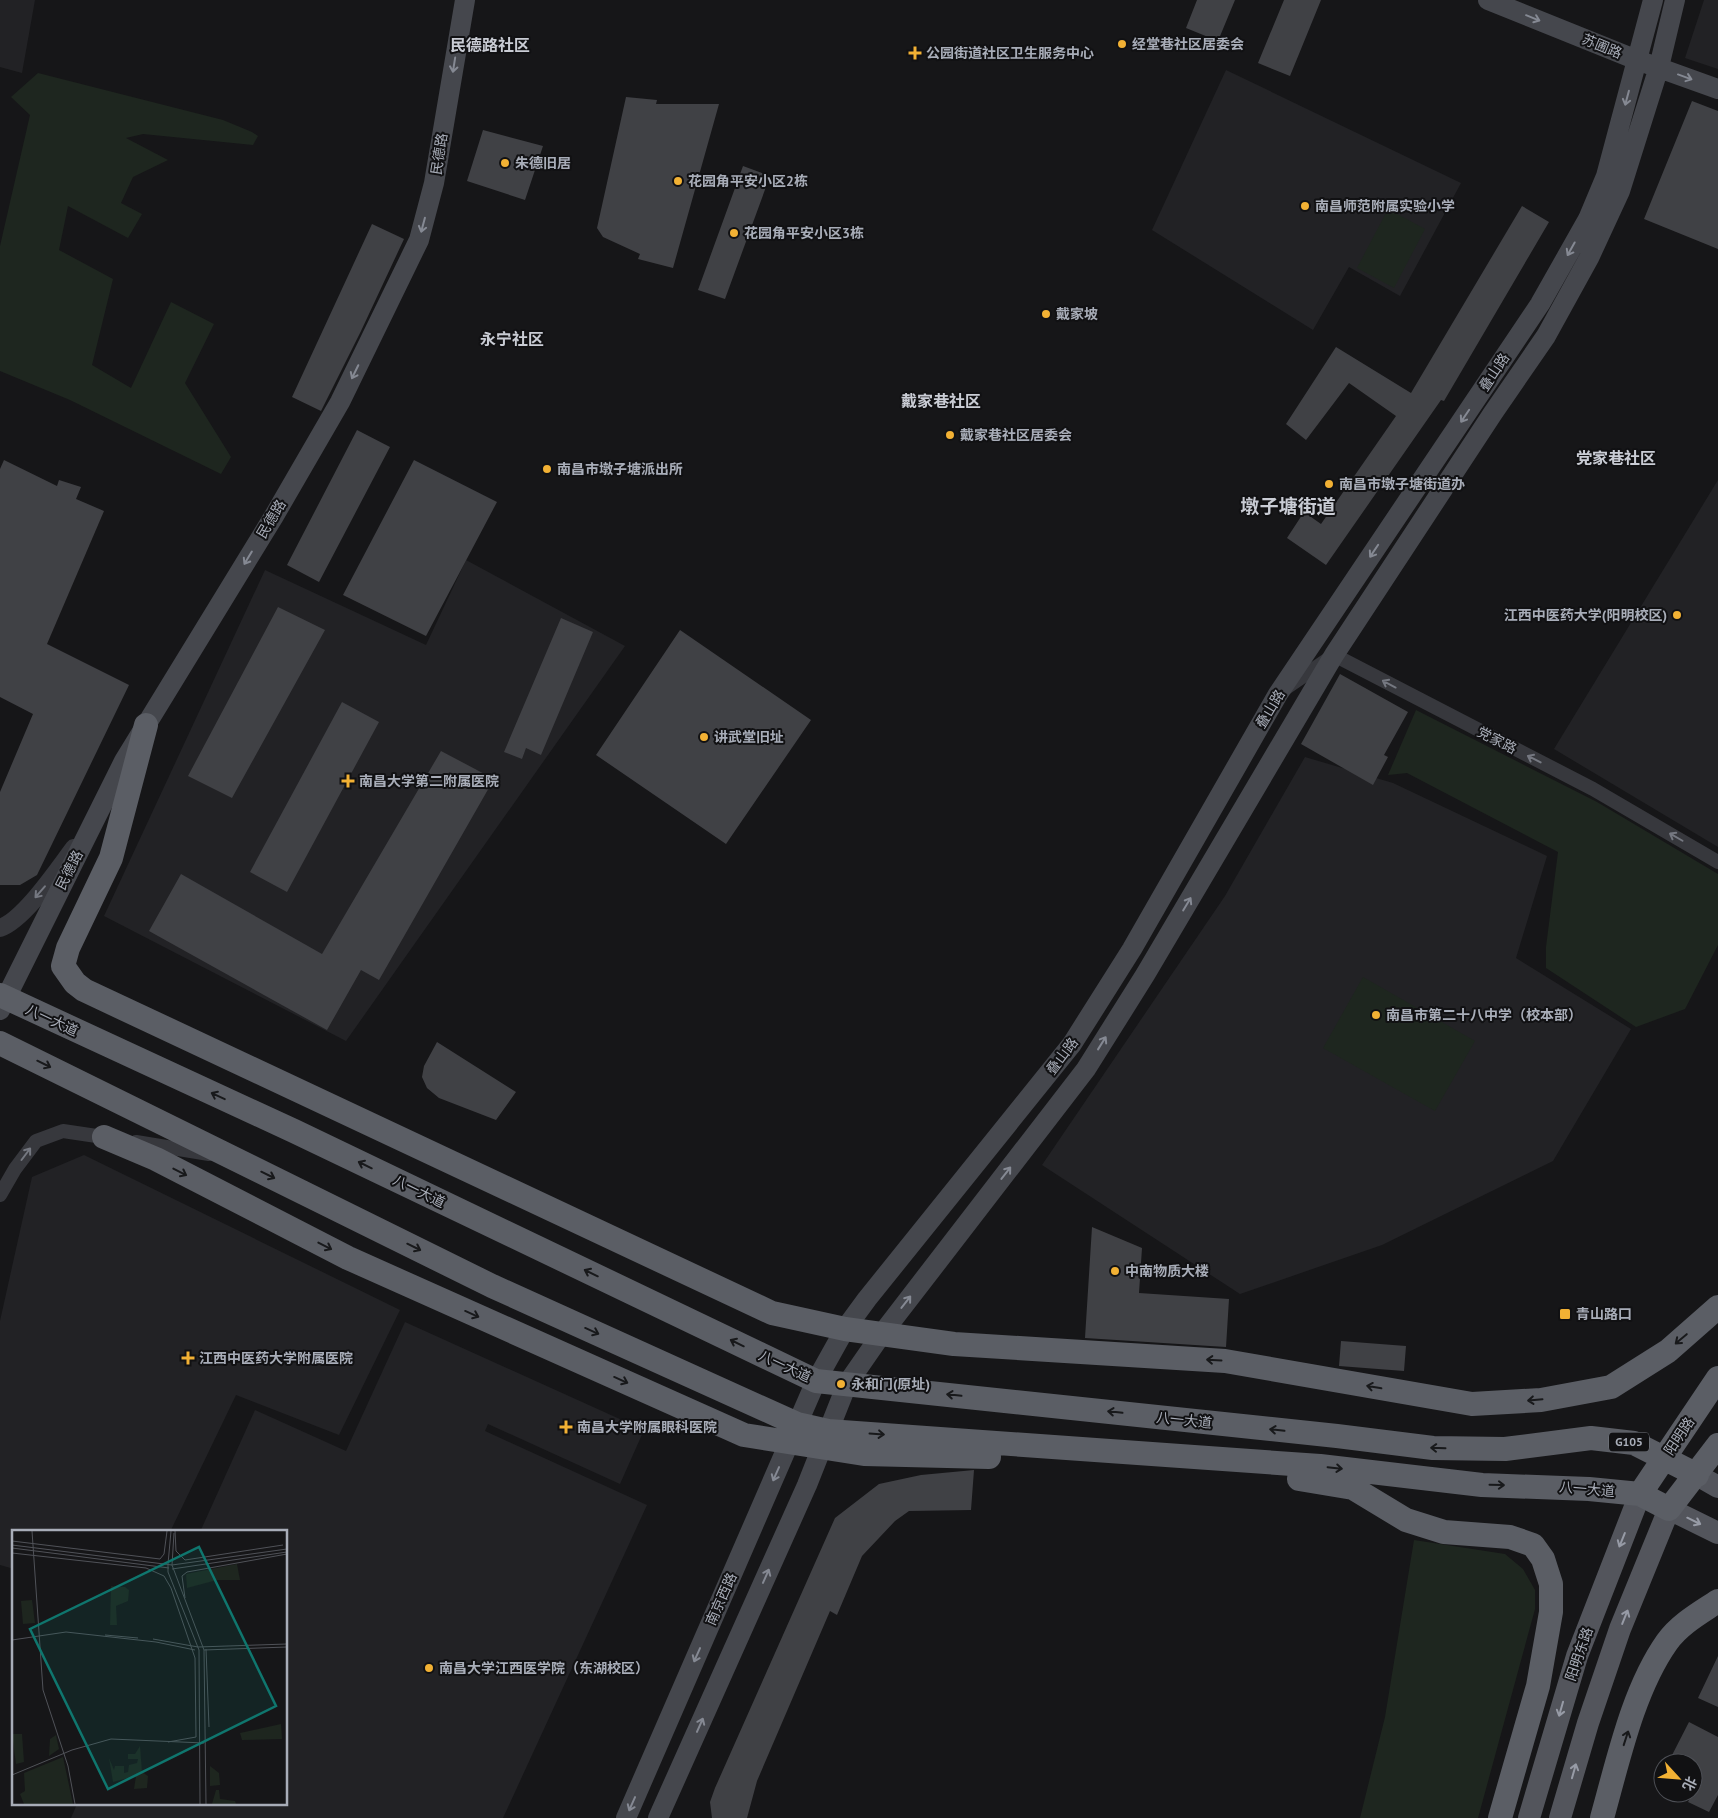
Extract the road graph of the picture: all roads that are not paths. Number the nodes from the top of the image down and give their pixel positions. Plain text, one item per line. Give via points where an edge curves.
1 (465, 0) edge
2 (1488, 0) edge
3 (1653, 0) edge
4 (1675, 0) edge
5 (1637, 60) junction
6 (1659, 67) junction
7 (1718, 89) edge
8 (1334, 655) junction
9 (1278, 694) junction
10 (146, 725) junction
11 (91, 826) junction
12 (1718, 862) edge
13 (0, 928) edge
14 (2, 1001) edge
15 (0, 1043) edge
16 (104, 1137) junction
17 (233, 1157) junction
18 (0, 1195) edge
19 (1718, 1307) edge
20 (845, 1329) junction
21 (881, 1334) junction
22 (1718, 1378) edge
23 (816, 1380) junction
24 (847, 1384) junction
25 (793, 1433) junction
26 (825, 1439) junction
27 (1718, 1445) edge
28 (1664, 1457) junction
29 (1697, 1474) junction
30 (1718, 1487) edge
31 (1640, 1494) junction
32 (1669, 1509) junction
33 (1718, 1533) edge
34 (1718, 1601) edge
35 (626, 1818) edge
36 (658, 1818) edge
37 (1500, 1818) edge
38 (1529, 1818) edge
39 (1560, 1818) edge
40 (1602, 1818) edge

1 -> 10 main road, 民德路 via 434,184 419,240 340,402
2 -> 5 main road, 苏圃路
3 - 5 main road, 叠山路
4 - 6 main road, 叠山路
5 - 6 main road, 苏圃路
5 -> 9 main road, 叠山路 via 1606,176 1588,219 1540,304
6 -> 7 main road, 苏圃路
6 - 8 main road, 叠山路 via 1620,191 1589,258 1546,336
8 - 9 street
12 -> 8 street, 党家路 via 1593,789
21 -> 8 main road, 叠山路 via 1086,1069
9 - 20 main road, 叠山路 via 1132,949 1072,1044
10 - 11 main road, 民德路
10 - 20 highway via 111,858 68,948 63,966 74,983 772,1312
11 -> 13 street via 42,891 8,925
11 - 14 main road, 民德路
23 -> 14 highway, 八一大道 via 294,1131
15 -> 17 highway, 八一大道
16 - 17 street
18 -> 16 street via 36,1141 63,1131
16 -> 25 highway via 156,1159 348,1258 744,1435
17 -> 25 highway, 八一大道
19 -> 21 highway via 1668,1351 1611,1387 1541,1400 1472,1404 1225,1361 954,1344
20 - 21 highway
20 - 23 main road, 叠山路
21 - 24 main road, 叠山路
22 - 28 highway, 阳明路
23 - 24 highway, 八一大道
23 - 25 main road, 南京西路
24 - 26 main road
28 -> 24 highway, 八一大道 / G105 via 1634,1443 1591,1438 1505,1449 1433,1448
25 - 26 highway, 八一大道
25 -> 35 main road, 南京西路
26 -> 31 highway, 八一大道 via 1320,1466 1482,1485 1590,1488
36 -> 26 main road
26 - 37 highway via 864,1454 1148,1461 1288,1477 1354,1488 1406,1520 1444,1532 1510,1537 1533,1545 1551,1584 1551,1612 1538,1686
27 - 29 highway
28 - 29 highway, 八一大道 / G105
28 - 31 highway, 阳明路
29 - 30 main road
29 - 32 highway
31 - 32 highway, 八一大道
31 -> 38 main road, 阳明东路 via 1577,1656
32 -> 33 main road
39 -> 32 main road via 1620,1629
40 -> 34 highway via 1642,1688 1668,1641 1686,1622

